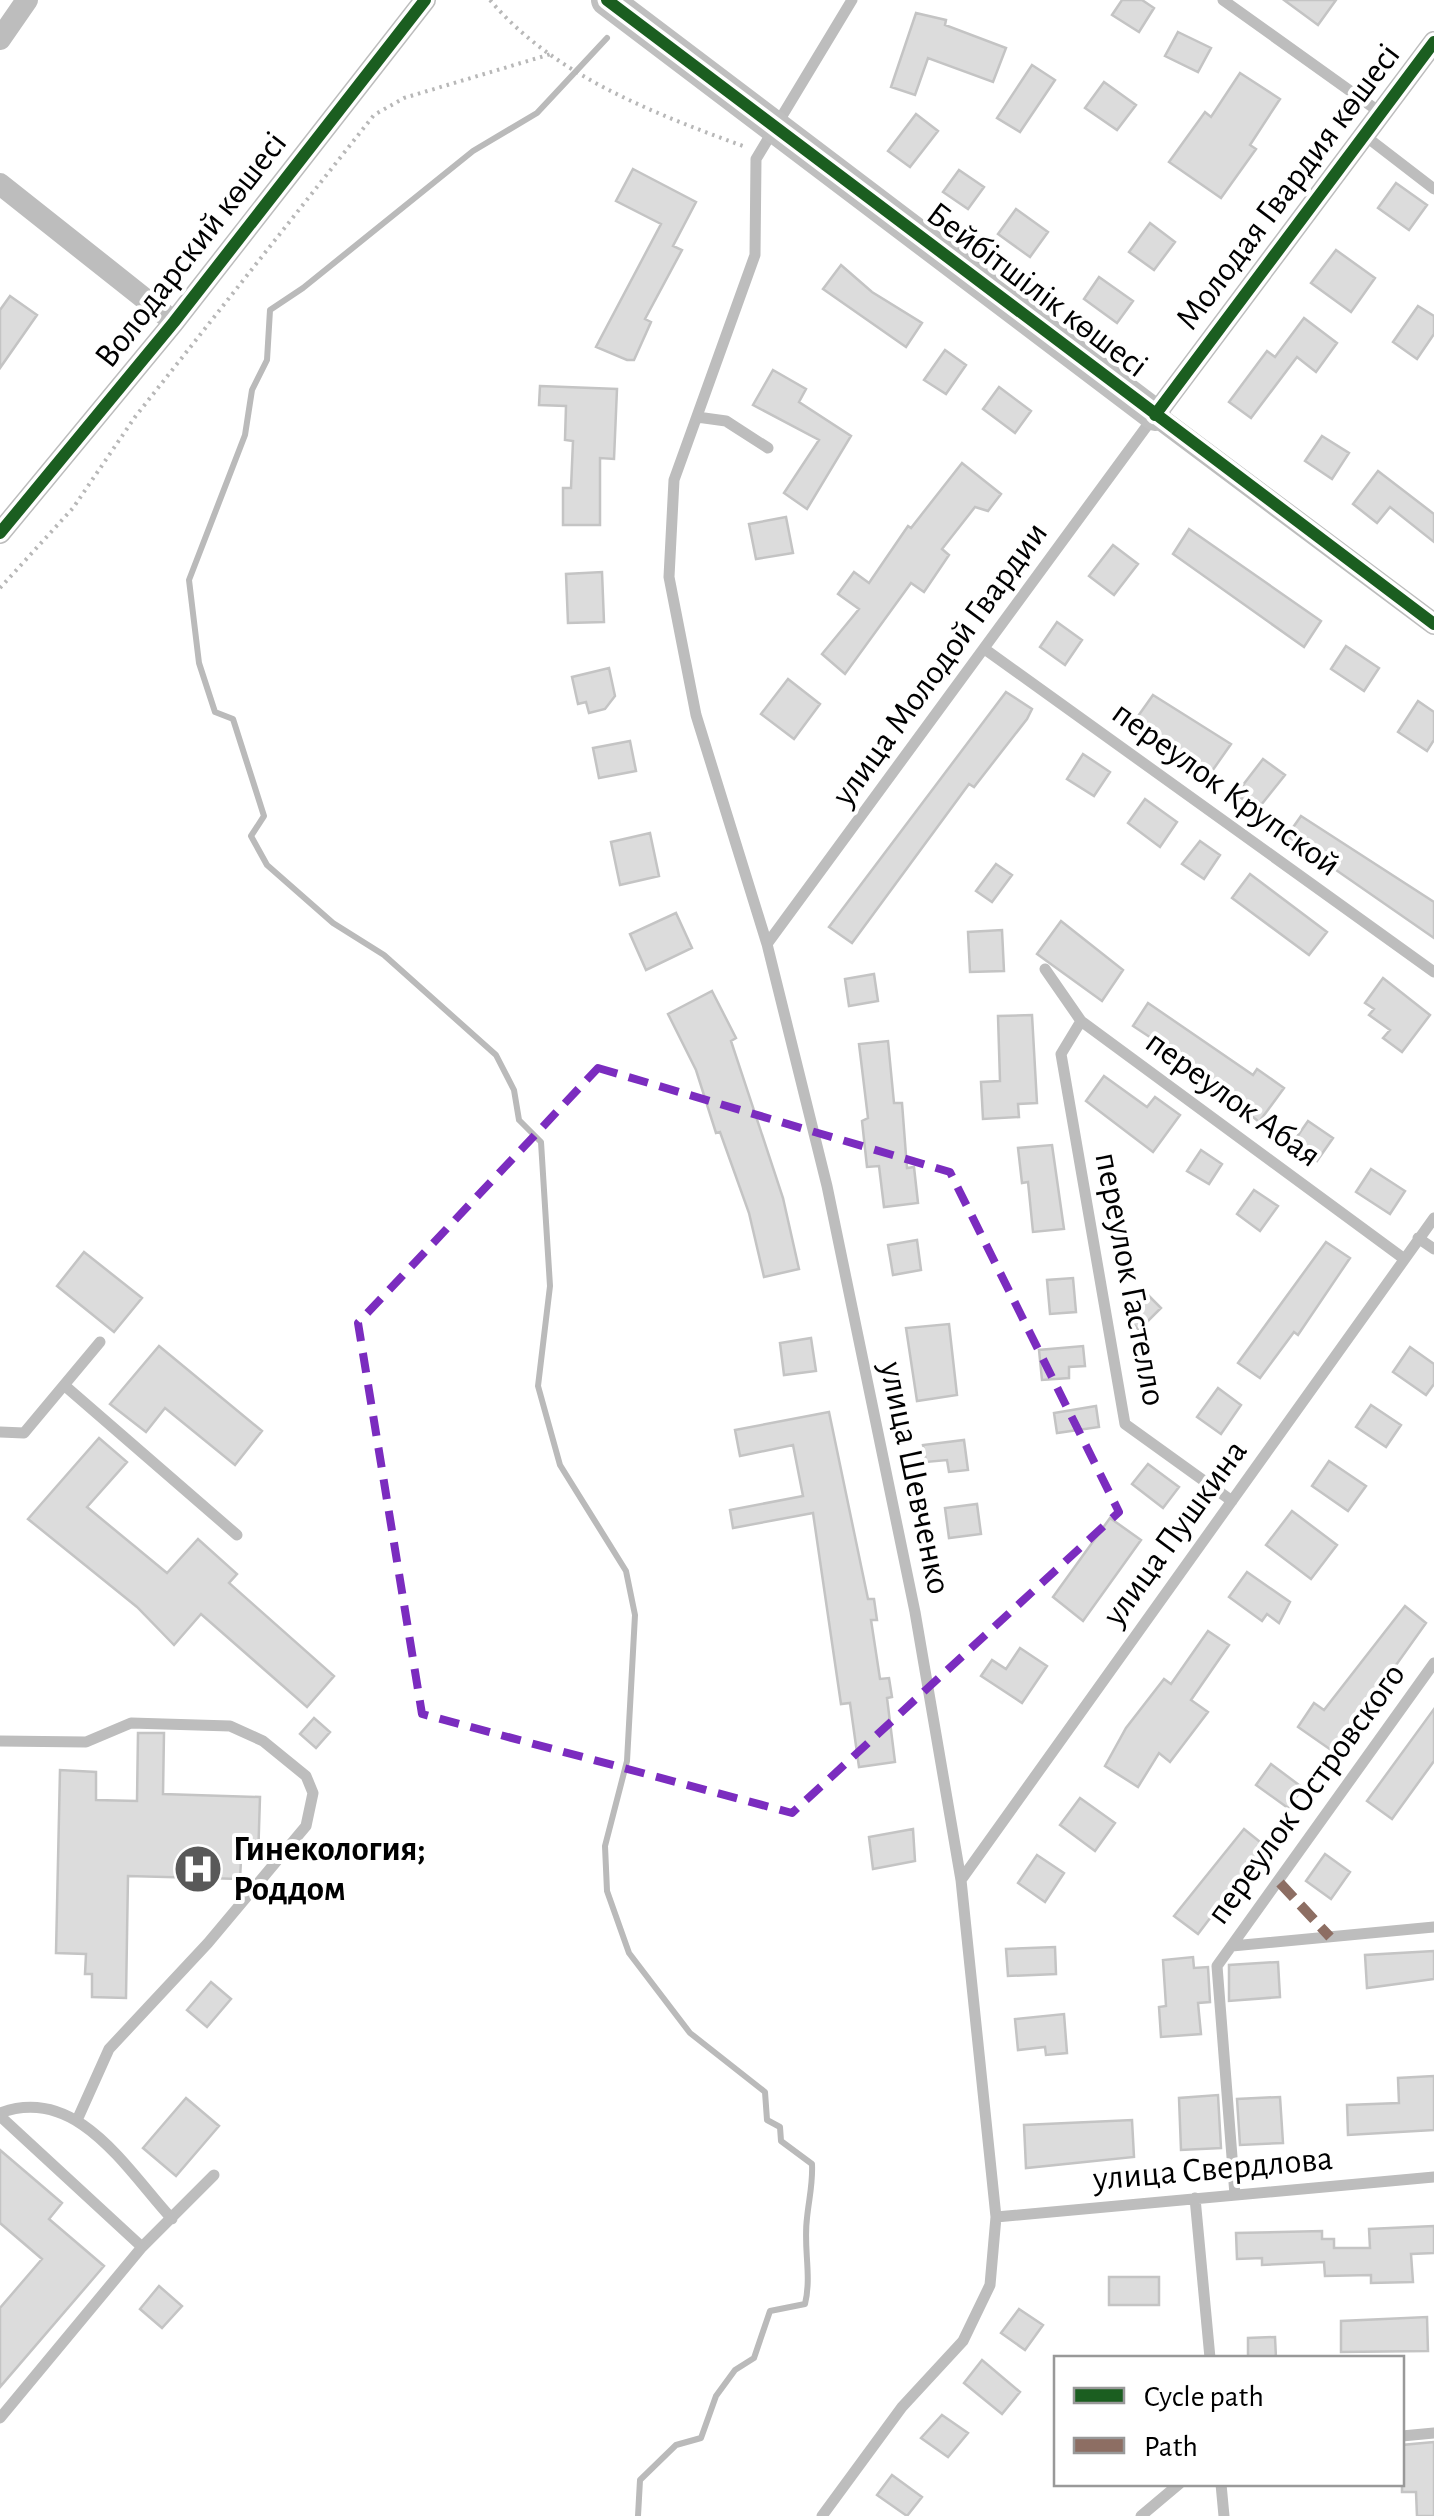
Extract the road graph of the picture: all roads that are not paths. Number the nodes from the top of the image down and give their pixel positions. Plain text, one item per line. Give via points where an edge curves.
1 (27, 0) edge
2 (426, 0) edge
3 (607, 0) edge
4 (852, 0) edge
5 (1223, 0) edge
6 (0, 39) edge
7 (1434, 42) edge
8 (1381, 113) junction
9 (1364, 135) junction
10 (765, 141) junction
11 (0, 184) edge
12 (1434, 190) edge
13 (174, 322) junction
14 (1155, 415) junction
15 (697, 417) junction
16 (768, 448) dead end
17 (0, 534) edge
18 (1434, 624) edge
19 (986, 650) junction
20 (767, 944) junction
21 (1044, 970) dead end
22 (1434, 972) edge
23 (1081, 1022) junction
24 (1434, 1218) edge
25 (1418, 1238) junction
26 (1434, 1249) edge
27 (1403, 1258) junction
28 (100, 1342) dead end
29 (64, 1385) junction
30 (0, 1432) edge
31 (1232, 1501) junction
32 (237, 1535) dead end
33 (1434, 1664) edge
34 (0, 1741) edge
35 (960, 1880) junction
36 (1434, 1926) edge
37 (1232, 1946) junction
38 (0, 2114) edge
39 (78, 2118) junction
40 (214, 2175) dead end
41 (1434, 2177) edge
42 (1235, 2194) junction
43 (1195, 2198) junction
44 (996, 2217) junction
45 (172, 2219) junction
46 (142, 2247) junction
47 (1210, 2356) edge
48 (0, 2418) edge
49 (1434, 2434) edge
50 (1404, 2436) edge
51 (1178, 2486) edge
52 (1221, 2486) edge
53 (822, 2516) edge
54 (1141, 2516) edge
55 (1224, 2516) edge

1 - 6 street
2 - 13 street, Володарский көшесі
3 - 10 street, Бейбітшілік көшесі
4 - 10 lane
5 - 8 lane
7 - 8 street, Молодая Гвардия көшесі
8 - 9 street, Молодая Гвардия көшесі
9 - 12 lane
9 - 14 street, Молодая Гвардия көшесі
10 - 14 street, Бейбітшілік көшесі
10 - 15 lane, улица Шевченко via 755,255
11 - 13 street
13 - 17 street, Володарский көшесі
14 - 18 street, Бейбітшілік көшесі
14 - 19 lane, улица Молодой Гвардии
15 - 16 lane via 726,422
15 - 20 lane, улица Шевченко via 674,480 669,577 696,714
19 - 20 lane, улица Молодой Гвардии
19 - 22 lane, переулок Крупской
20 - 35 lane, улица Шевченко via 831,1205 915,1612
21 - 23 lane, переулок Абая
23 - 27 lane, переулок Абая
23 - 31 lane, переулок Гастелло via 1061,1054 1125,1424
24 - 25 lane, улица Пушкина
25 - 26 lane
25 - 27 lane, улица Пушкина
27 - 31 lane, улица Пушкина
28 - 29 lane
29 - 30 lane via 24,1433
29 - 32 lane
31 - 35 lane, улица Пушкина
33 - 37 lane, переулок Островского
34 - 39 lane via 86,1742 131,1722 230,1726 263,1741 306,1776 313,1792 306,1826 109,2048
35 - 44 lane, улица Шевченко
36 - 37 lane
37 - 42 lane, переулок Островского via 1217,1966
38 - 39 lane via 39,2104
38 - 46 lane
39 - 45 lane
40 - 45 lane
41 - 42 lane, улица Свердлова
42 - 43 lane, улица Свердлова
43 - 44 lane, улица Свердлова
43 - 47 lane
44 - 53 lane, улица Шевченко via 990,2285 963,2341 902,2407
45 - 46 lane
46 - 48 lane
49 - 50 lane
51 - 54 lane
52 - 55 lane

